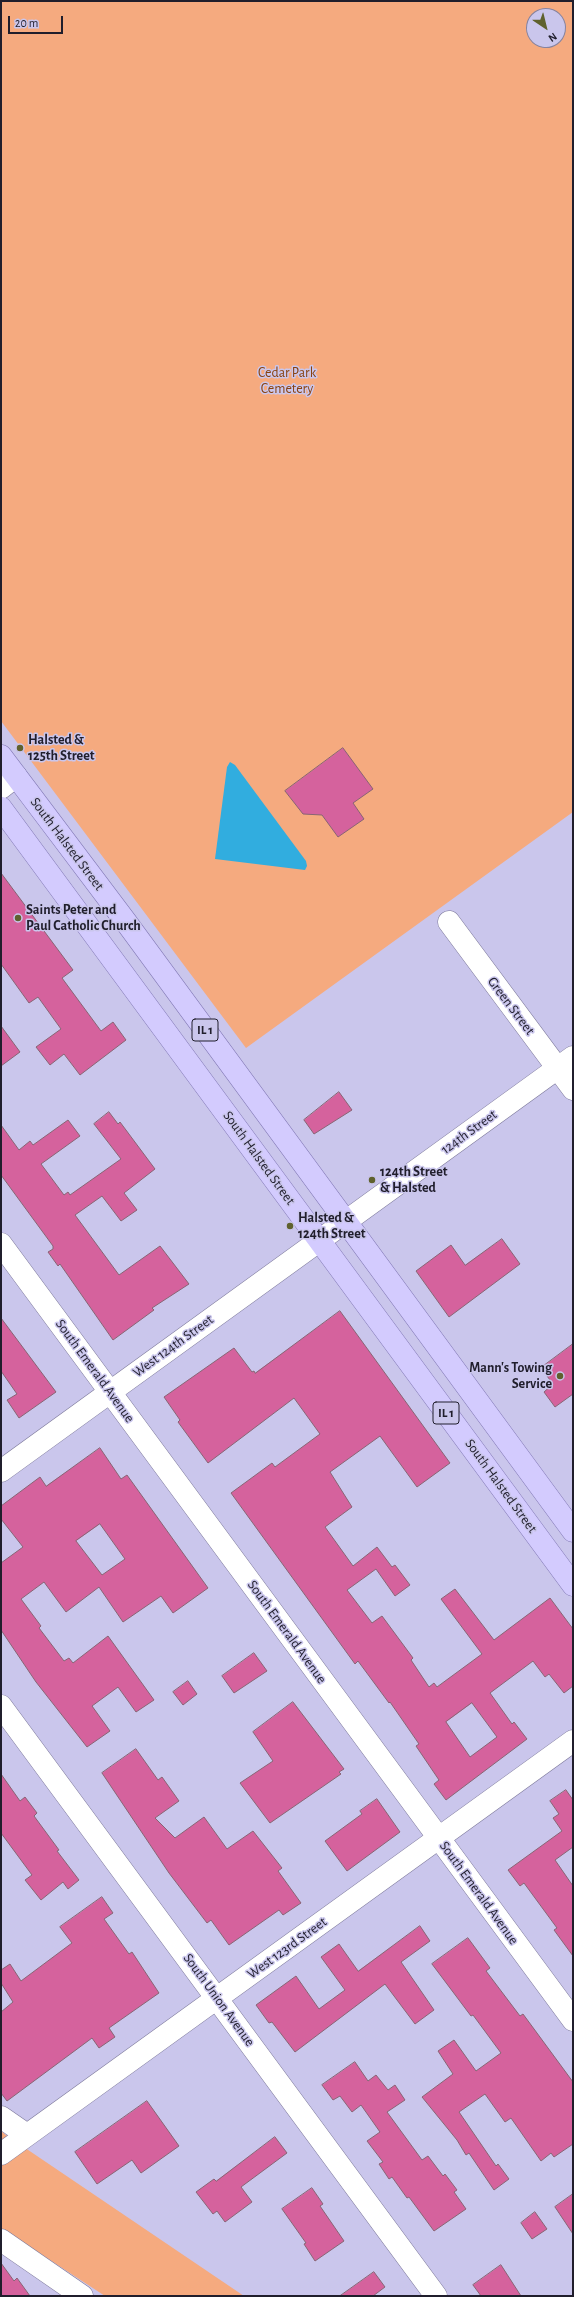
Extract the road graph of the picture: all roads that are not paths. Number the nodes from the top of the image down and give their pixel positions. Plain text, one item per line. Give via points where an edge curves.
1 (1, 756) edge
2 (9, 782) edge
3 (1, 808) edge
4 (450, 922) dead end
5 (565, 1062) edge
6 (573, 1089) edge
7 (346, 1222) junction
8 (320, 1241) junction
9 (1, 1244) edge
10 (110, 1392) junction
11 (1, 1471) edge
12 (573, 1532) edge
13 (573, 1585) edge
14 (1, 1706) edge
15 (573, 1741) edge
16 (439, 1838) junction
17 (217, 1998) junction
18 (573, 2020) edge
19 (1, 2117) edge
20 (27, 2135) junction
21 (1, 2154) edge
22 (1, 2240) edge
23 (82, 2296) edge
24 (436, 2296) edge

1 - 2 main road, South Halsted Street / IL 1
2 - 7 main road, South Halsted Street / IL 1
3 - 8 main road, South Halsted Street / IL 1
4 - 5 street, Green Street
5 - 6 street, Green Street
5 - 7 street, 124th Street
7 - 8 street, West 124th Street
7 - 12 main road, South Halsted Street / IL 1
8 - 10 street, West 124th Street
8 - 13 main road, South Halsted Street / IL 1
9 - 10 street, South Emerald Avenue
10 - 11 street, West 124th Street
10 - 16 street, South Emerald Avenue
14 - 17 street, South Union Avenue
15 - 16 street, West 123rd Street
16 - 17 street, West 123rd Street
16 - 18 street, South Emerald Avenue
17 - 20 street, West 123rd Street
17 - 24 street, South Union Avenue
19 - 20 street
20 - 21 street, West 123rd Street
22 - 23 street

